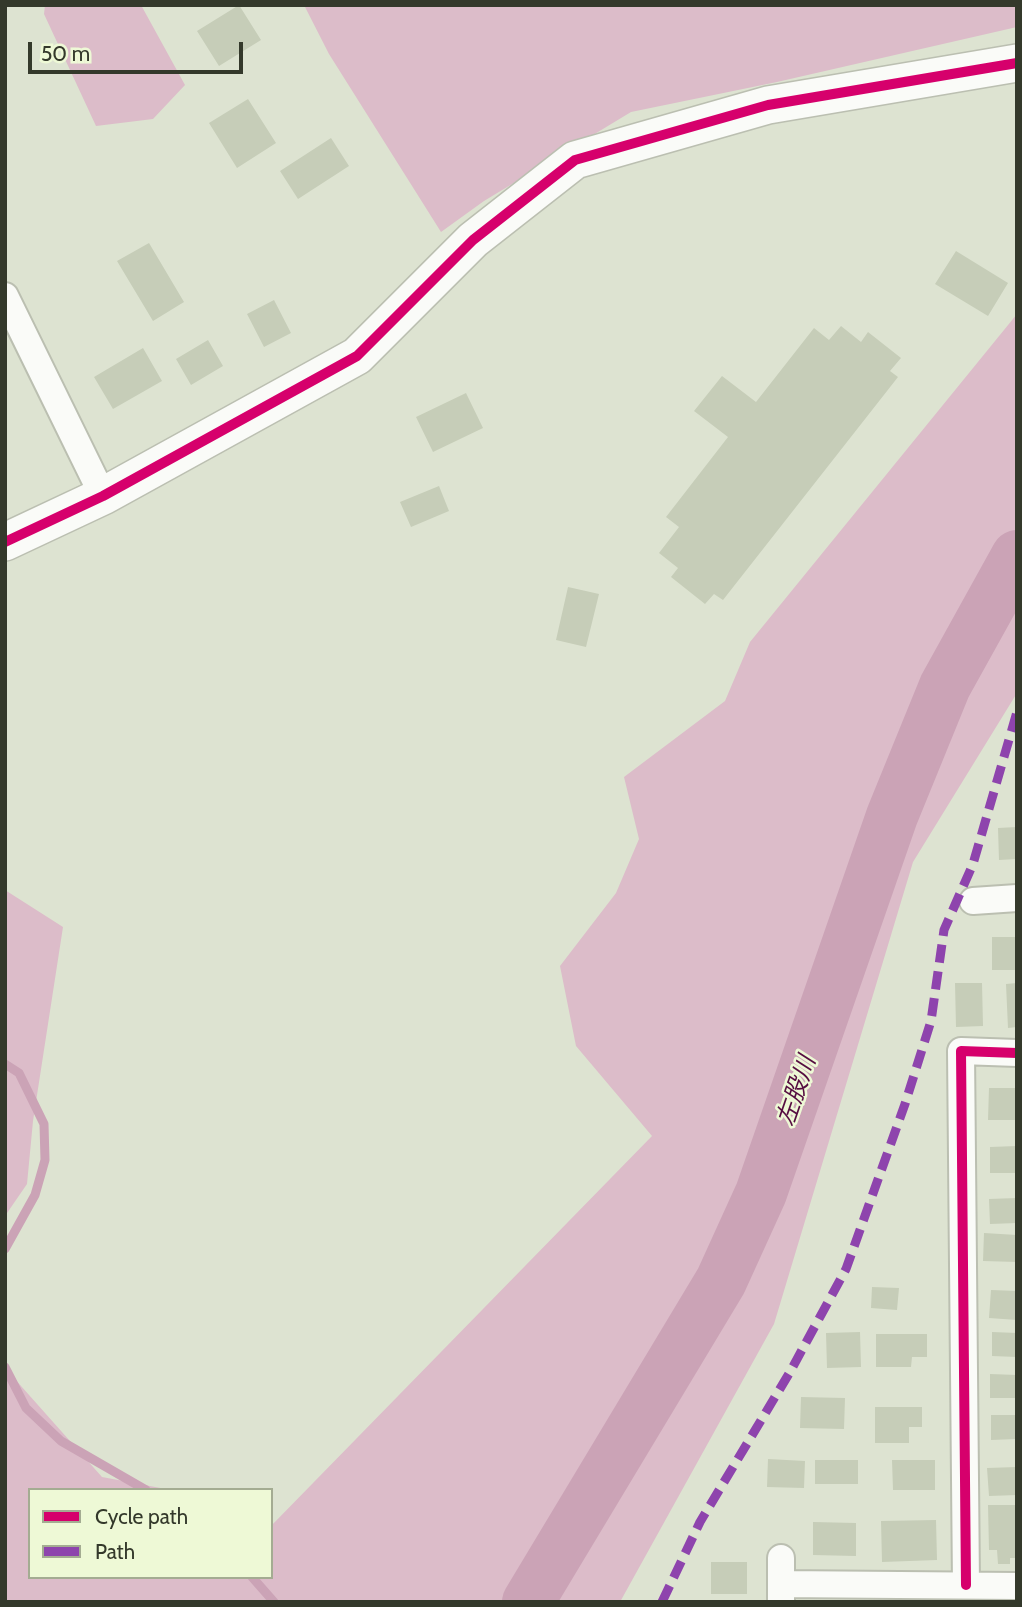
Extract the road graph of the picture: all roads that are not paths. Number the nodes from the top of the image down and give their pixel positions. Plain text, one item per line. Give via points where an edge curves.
1 (1017, 63) edge
2 (5, 296) edge
3 (103, 496) junction
4 (5, 542) edge
5 (1017, 898) edge
6 (973, 901) dead end
7 (1017, 1053) edge
8 (782, 1558) dead end
9 (966, 1585) junction
10 (1017, 1586) edge
11 (781, 1593) edge

1 - 3 street via 768,105 575,160 473,240 357,356
2 - 3 street
3 - 4 street
5 - 6 street
7 - 9 street via 961,1051
8 - 11 street
9 - 10 street
9 - 11 street

